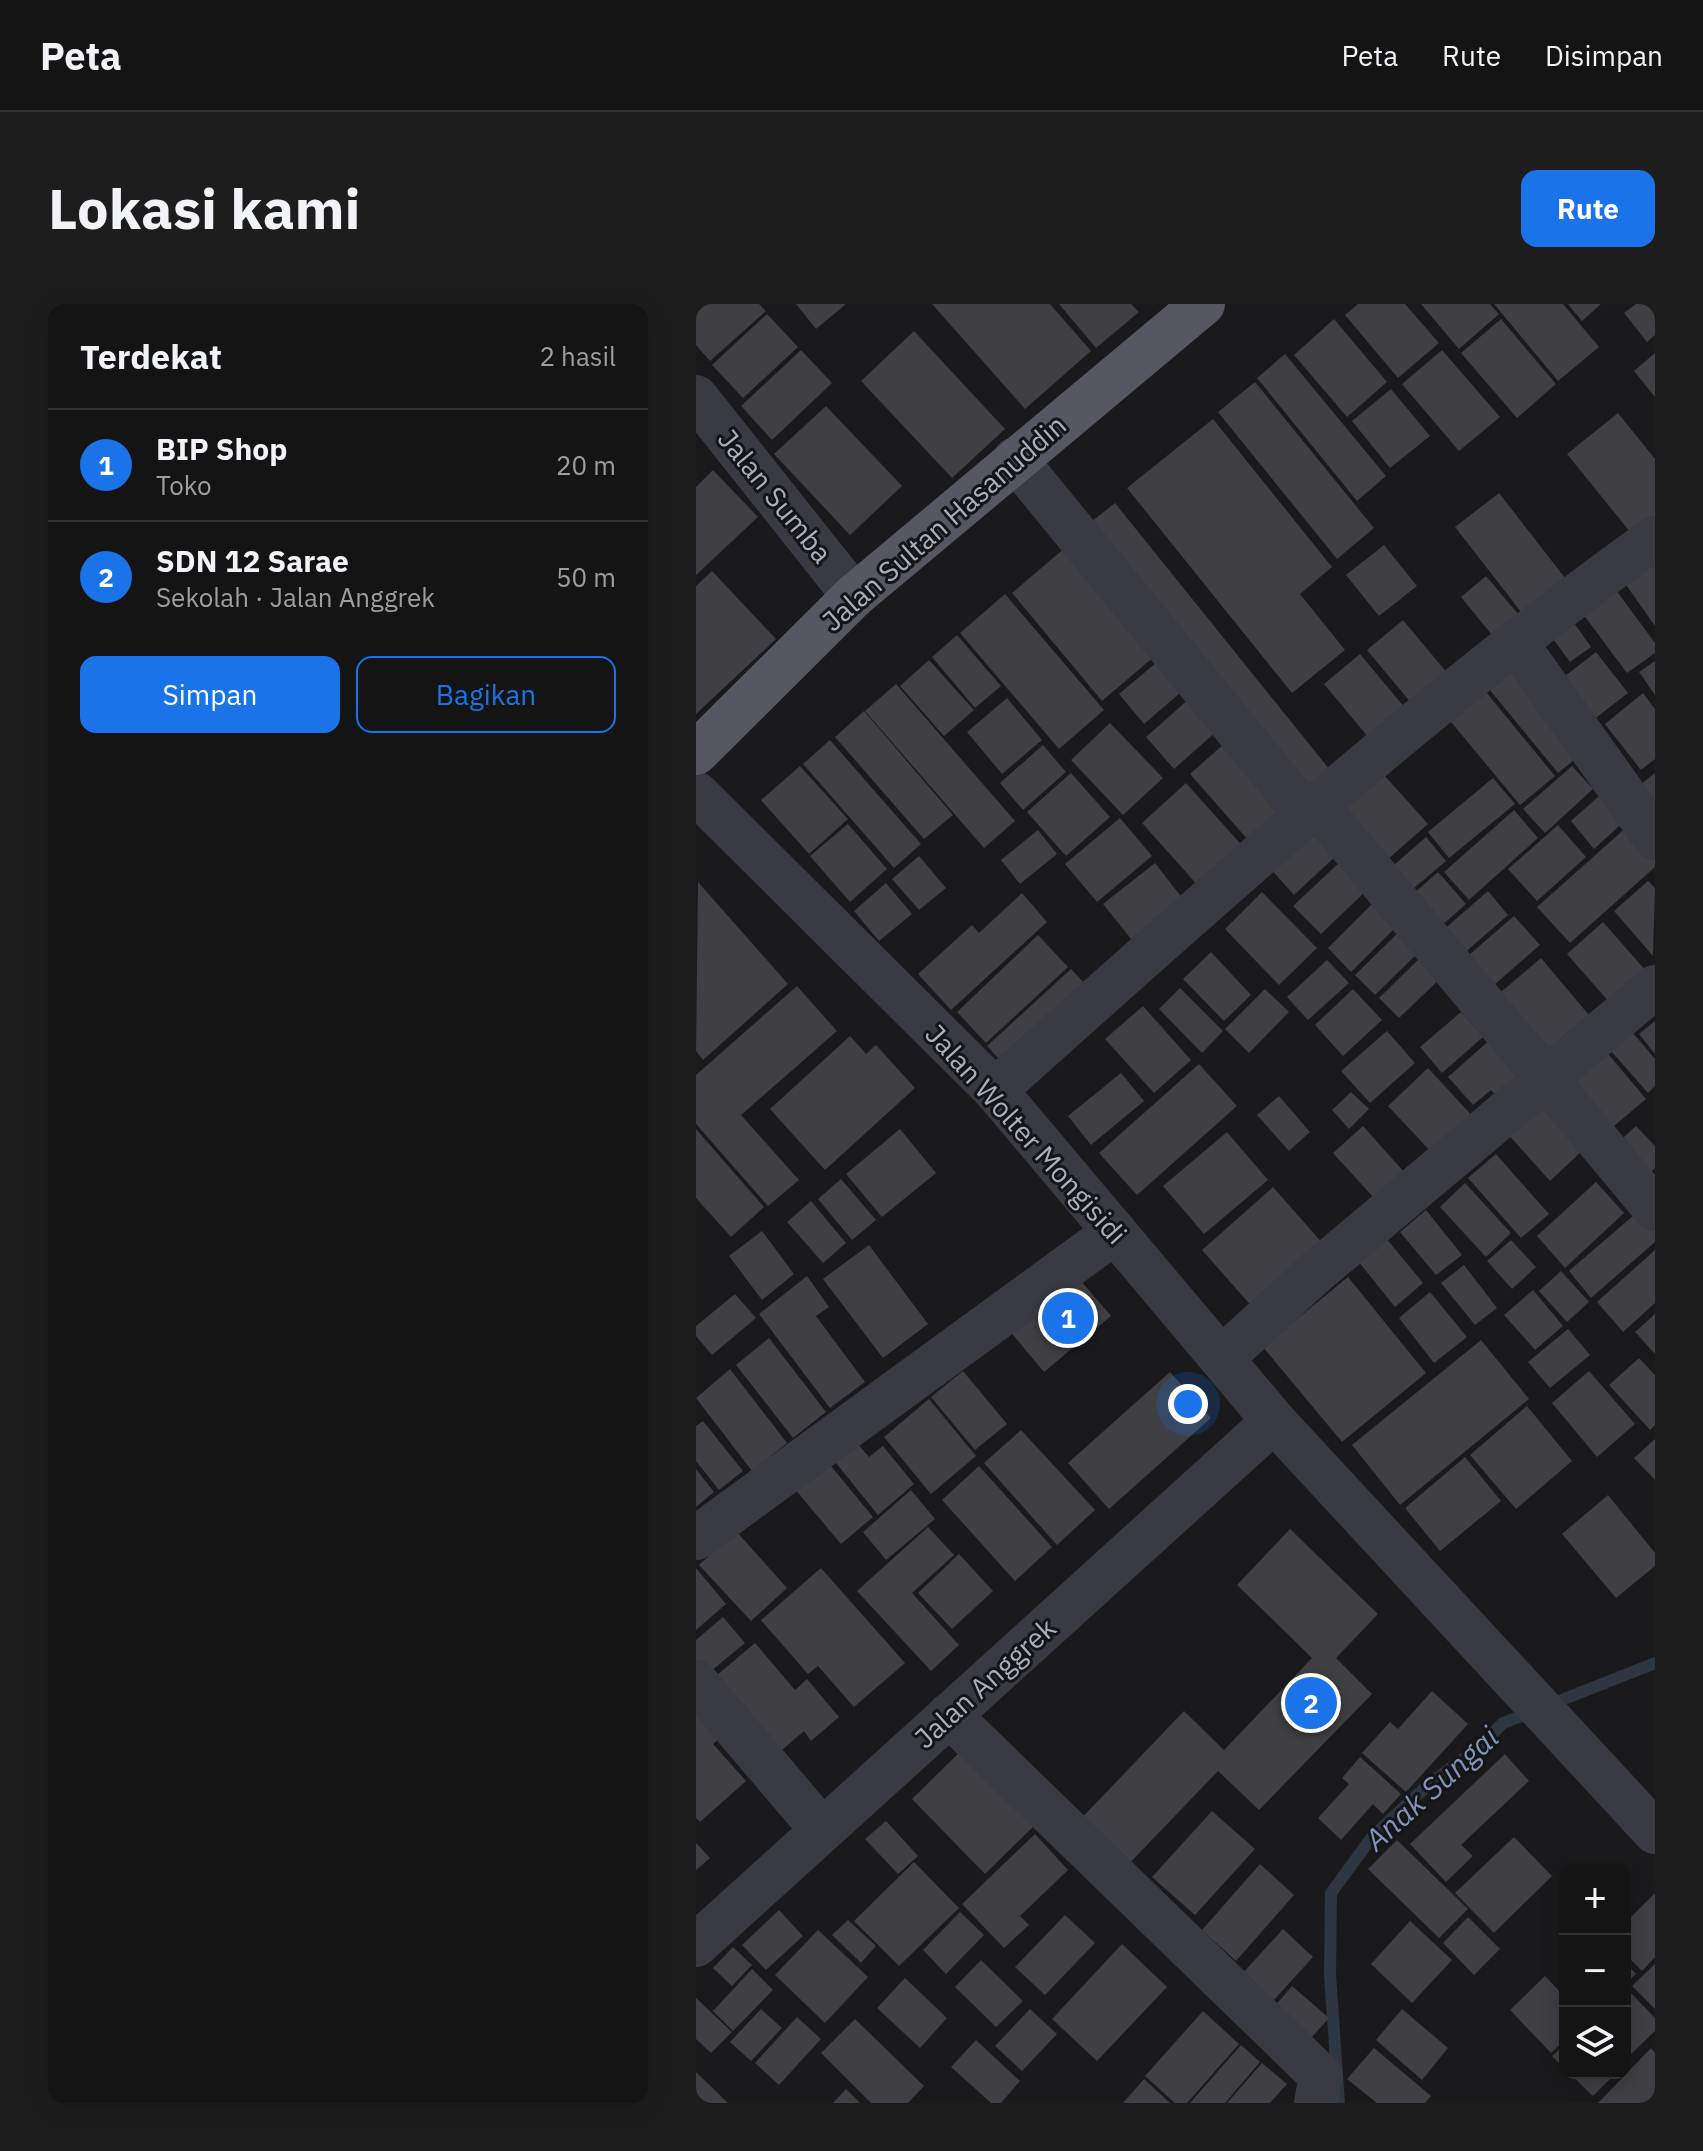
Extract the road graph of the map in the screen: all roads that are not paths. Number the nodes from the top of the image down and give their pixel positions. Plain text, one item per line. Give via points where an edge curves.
1 (1203, 304) edge
2 (696, 397) edge
3 (1015, 459) junction
4 (1653, 543) edge
5 (854, 596) junction
6 (1516, 643) junction
7 (696, 753) edge
8 (696, 793) edge
9 (1310, 808) junction
10 (1655, 838) edge
11 (1655, 987) edge
12 (1548, 1080) junction
13 (995, 1090) junction
14 (1655, 1209) edge
15 (1115, 1232) junction
16 (1223, 1357) junction
17 (1274, 1421) junction
18 (696, 1538) edge
19 (696, 1682) edge
20 (949, 1715) junction
21 (822, 1830) junction
22 (1655, 1832) edge
23 (696, 1945) edge
24 (1316, 2103) edge

1 - 3 main road, Jalan Sultan Hasanuddin
2 - 5 street, Jalan Sumba
3 - 5 main road, Jalan Sultan Hasanuddin
3 - 9 street
4 - 6 street
5 - 7 main road, Jalan Sultan Hasanuddin
6 - 9 street
6 - 10 street
8 - 13 street, Jalan Wolter Mongisidi
9 - 12 street
9 - 13 street
11 - 12 street
12 - 14 street
12 - 16 street via 1316,1272
13 - 15 street, Jalan Wolter Mongisidi
15 - 16 street, Jalan Wolter Mongisidi
15 - 18 street
16 - 17 street, Jalan Wolter Mongisidi
17 - 20 street, Jalan Anggrek
17 - 22 street, Jalan Wolter Mongisidi
19 - 21 street
20 - 21 street, Jalan Anggrek
20 - 24 street via 1321,2076
21 - 23 street, Jalan Anggrek

